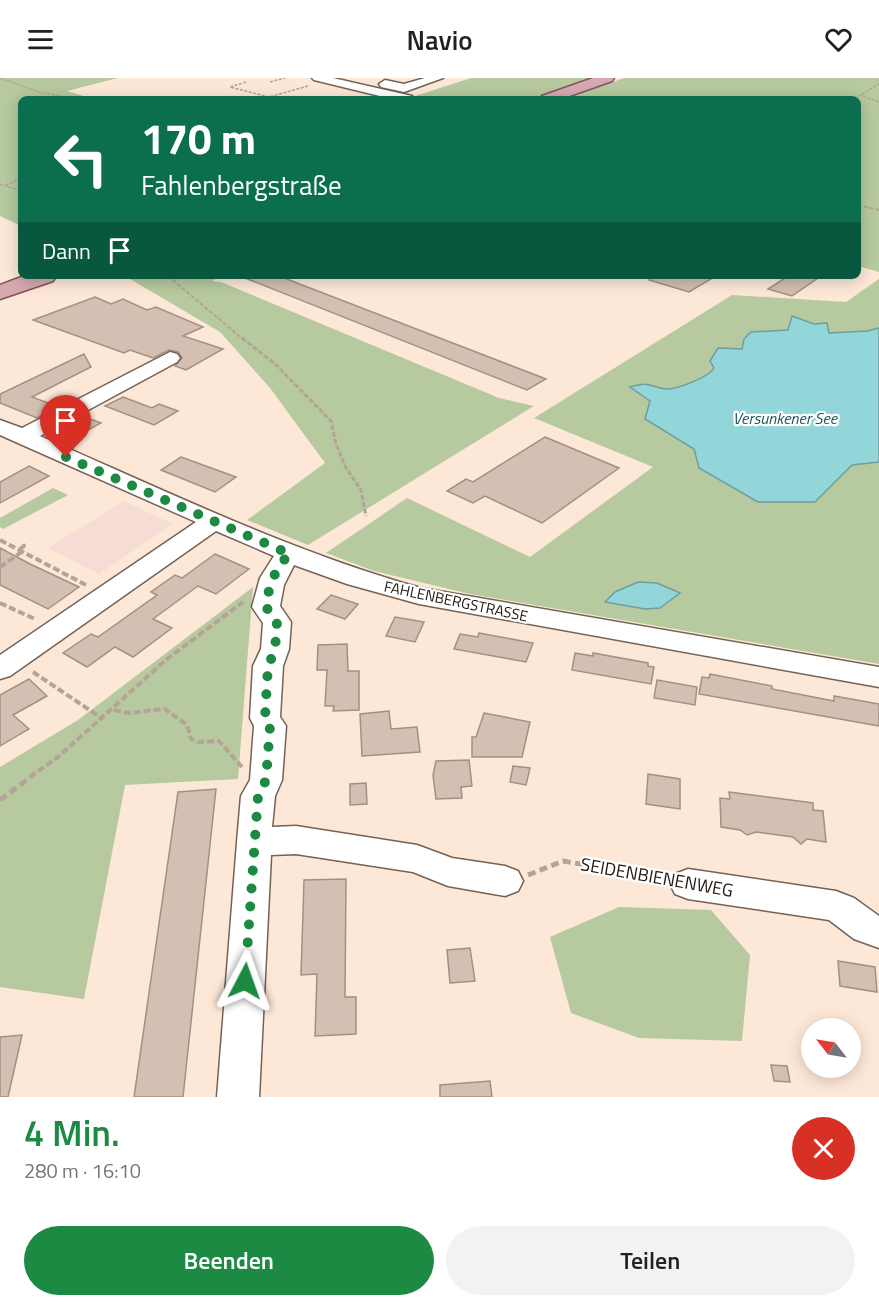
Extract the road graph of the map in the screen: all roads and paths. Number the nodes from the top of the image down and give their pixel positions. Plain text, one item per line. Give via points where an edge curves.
1 (0, 78) edge
2 (285, 78) edge
3 (436, 78) edge
4 (607, 78) edge
5 (323, 79) edge
6 (246, 82) dead end
7 (270, 82) dead end
8 (879, 84) edge
9 (357, 87) junction
10 (60, 96) edge
11 (265, 96) edge
12 (272, 96) edge
13 (395, 96) edge
14 (556, 96) edge
15 (862, 96) joint
16 (879, 102) edge
17 (18, 180) edge
18 (0, 184) edge
19 (6, 185) junction
20 (18, 189) edge
21 (861, 206) edge
22 (879, 210) edge
23 (37, 279) edge
24 (171, 279) edge
25 (0, 292) edge
26 (170, 358) dead end
27 (0, 428) edge
28 (22, 437) junction
29 (366, 516) dead end
30 (214, 521) junction
31 (0, 540) edge
32 (23, 542) dead end
33 (21, 550) junction
34 (290, 554) junction
35 (0, 567) edge
36 (268, 590) junction
37 (108, 595) junction
38 (0, 603) edge
39 (57, 630) junction
40 (8, 664) edge
41 (879, 677) edge
42 (113, 710) junction
43 (103, 719) junction
44 (243, 768) dead end
45 (0, 800) edge
46 (254, 842) junction
47 (506, 881) joint
48 (688, 884) joint
49 (871, 929) edge
50 (238, 1097) edge

1 - 10 path
2 - 7 path
3 - 9 street via 404,88 375,82
4 - 14 main road
5 - 9 street
5 - 12 path
6 - 11 path via 230,87
8 - 15 path
9 - 13 street
15 - 16 path
17 - 19 path
18 - 19 path
19 - 20 path
21 - 22 path
23 - 25 main road
24 - 29 path via 275,364 331,421 345,466 361,490
26 - 28 street
27 - 28 street, FAHLENBERGSTRASSE
28 - 30 street, FAHLENBERGSTRASSE
30 - 34 street, FAHLENBERGSTRASSE
30 - 37 street
31 - 33 path
32 - 33 path
33 - 35 path
33 - 37 path
34 - 36 street
34 - 41 street, FAHLENBERGSTRASSE via 419,596
36 - 42 path via 244,601 167,659
36 - 46 street via 266,607 277,622 275,650 268,666 265,718 270,726 266,780 258,796
37 - 39 street
38 - 39 path
39 - 40 street
40 - 43 path
42 - 43 path
42 - 44 path via 128,713 165,709 187,724 191,739 219,741
43 - 45 path
46 - 47 street via 296,840 417,859 448,872
46 - 50 street
47 - 48 path, SEIDENBIENENWEG via 563,861
48 - 49 street, SEIDENBIENENWEG via 836,906

